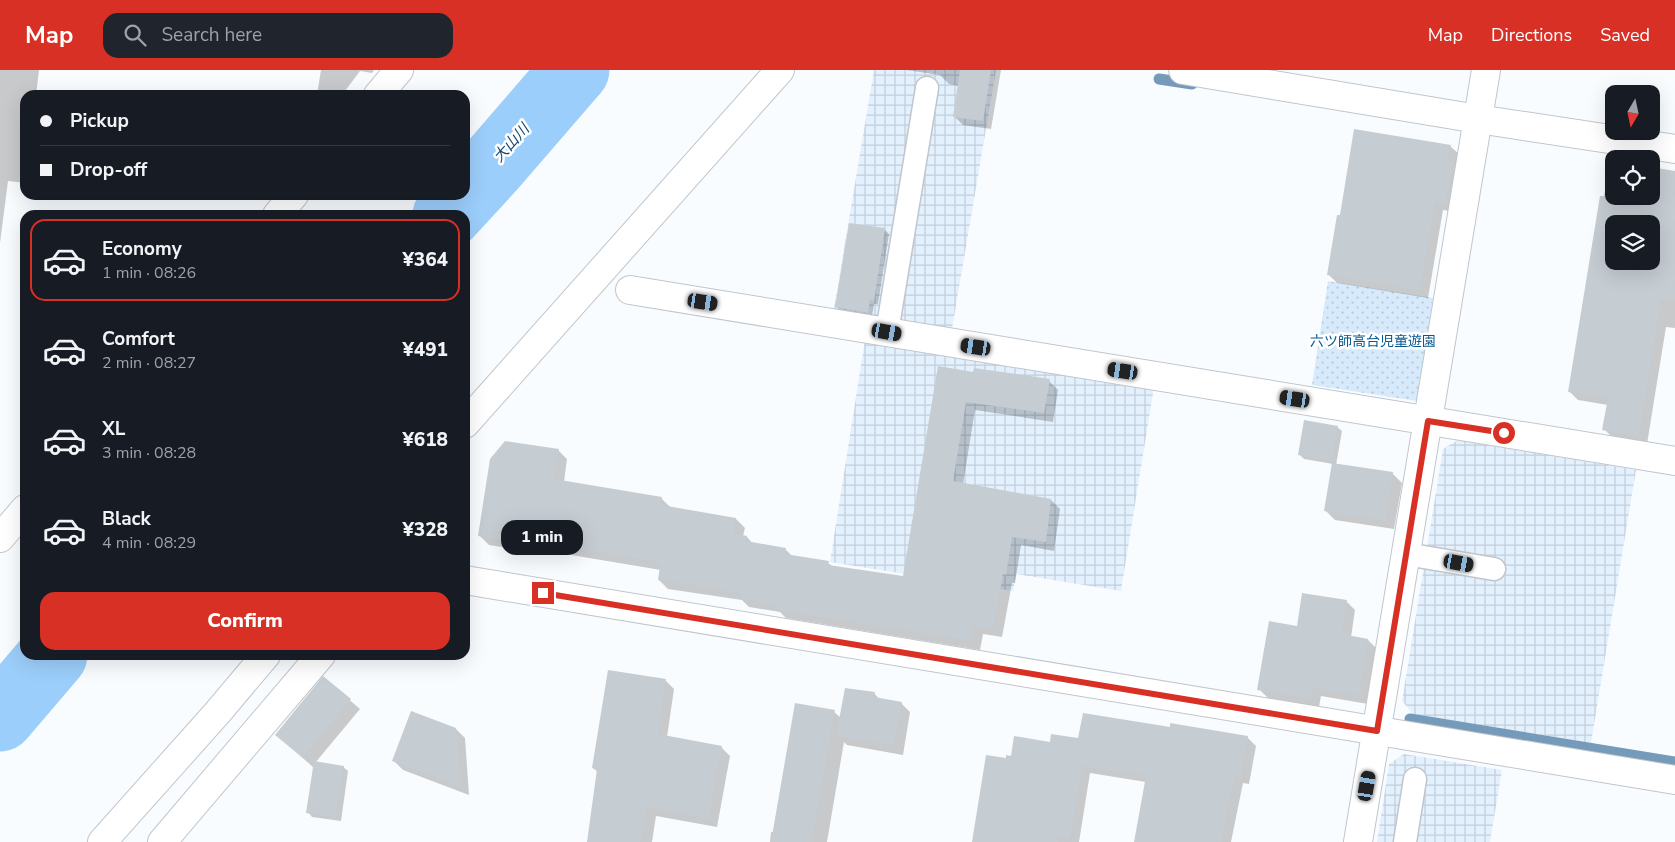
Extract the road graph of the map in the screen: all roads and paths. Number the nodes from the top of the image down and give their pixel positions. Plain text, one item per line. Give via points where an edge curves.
1 (400, 70) edge
2 (780, 70) edge
3 (1183, 70) edge
4 (1486, 70) edge
5 (927, 88) dead end
6 (382, 90) edge
7 (1478, 119) junction
8 (1675, 149) edge
9 (290, 200) edge
10 (281, 210) edge
11 (630, 290) dead end
12 (887, 332) junction
13 (470, 418) edge
14 (1428, 421) junction
15 (1675, 461) edge
16 (1406, 554) junction
17 (1494, 569) dead end
18 (470, 581) edge
19 (262, 660) edge
20 (317, 660) edge
21 (1377, 731) junction
22 (1415, 779) dead end
23 (1675, 780) edge
24 (102, 842) edge
25 (162, 842) edge
26 (1358, 842) edge
27 (1406, 842) edge

1 - 6 street
2 - 13 street
3 - 7 street
4 - 7 street
5 - 12 lane
7 - 8 street
7 - 14 street
9 - 10 street
11 - 12 street
12 - 14 street
14 - 15 street
14 - 16 street
16 - 17 lane
16 - 21 street
18 - 21 street
19 - 24 street
20 - 25 street
21 - 23 street
21 - 26 street
22 - 27 lane

